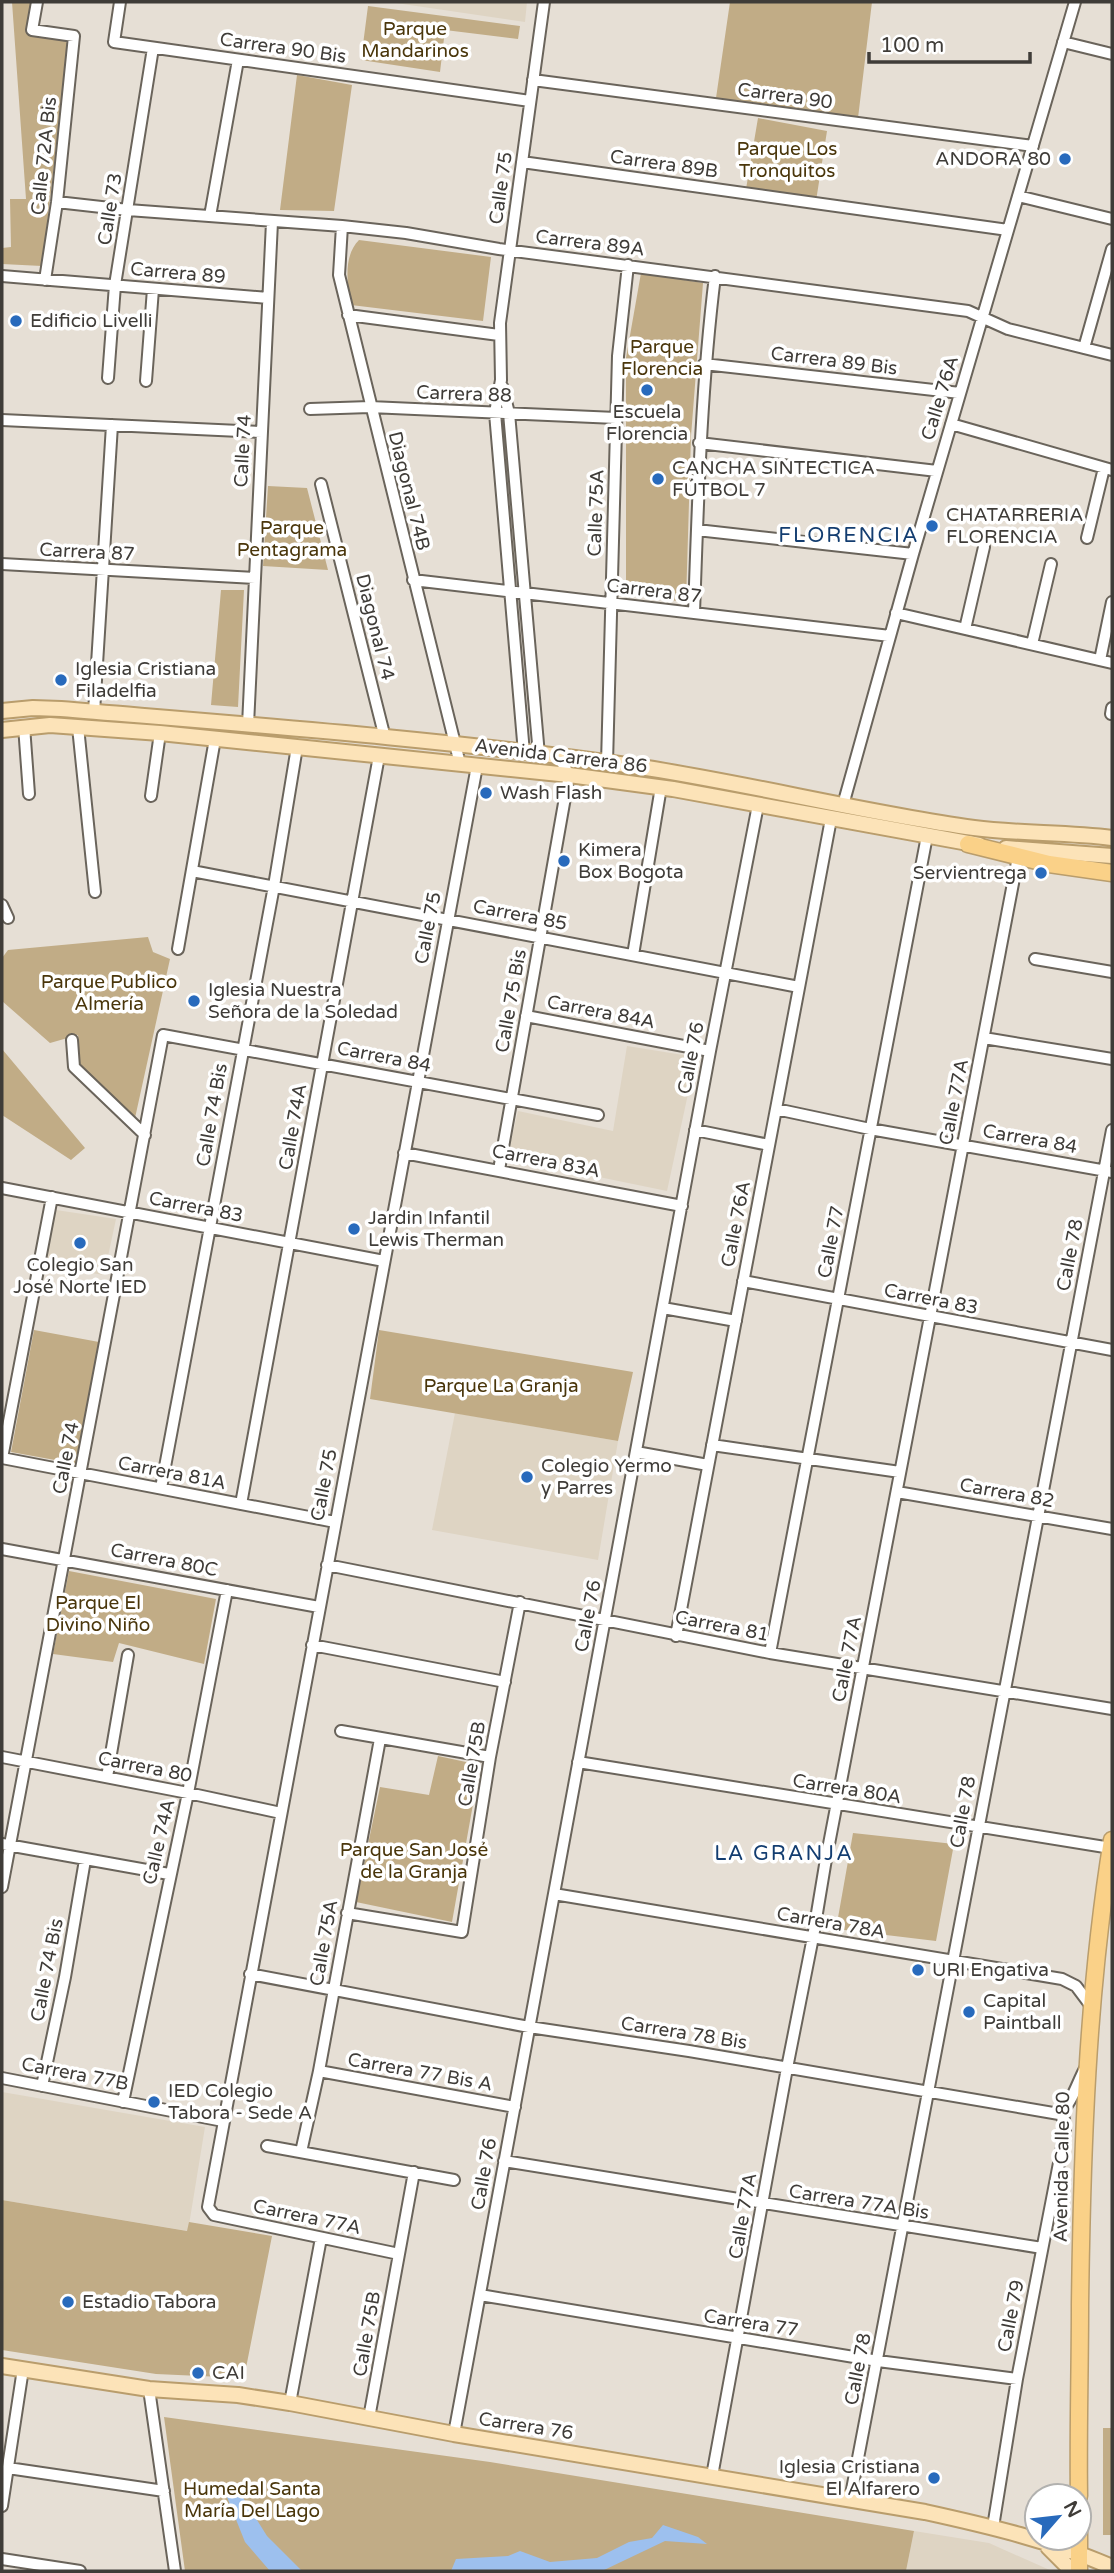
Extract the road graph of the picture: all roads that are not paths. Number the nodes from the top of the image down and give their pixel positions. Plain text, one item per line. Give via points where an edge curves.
1 (37, 2) edge
2 (120, 2) edge
3 (544, 2) edge
4 (1075, 2) edge
5 (1063, 42) junction
6 (153, 48) junction
7 (1112, 54) edge
8 (238, 60) junction
9 (533, 80) junction
10 (530, 101) junction
11 (1032, 146) junction
12 (522, 162) junction
13 (1018, 196) junction
14 (57, 202) junction
15 (128, 210) junction
16 (210, 216) junction
17 (1112, 219) edge
18 (272, 222) junction
19 (342, 226) junction
20 (1008, 230) junction
21 (1112, 249) edge
22 (510, 250) junction
23 (628, 265) junction
24 (2, 276) edge
25 (715, 276) junction
26 (45, 280) junction
27 (115, 285) junction
28 (152, 289) junction
29 (268, 298) junction
30 (348, 315) junction
31 (983, 316) junction
32 (499, 335) junction
33 (1084, 348) junction
34 (1112, 355) edge
35 (704, 364) junction
36 (108, 378) dead end
37 (500, 380) junction
38 (146, 381) dead end
39 (960, 393) junction
40 (370, 407) junction
41 (310, 409) dead end
42 (495, 413) junction
43 (509, 413) junction
44 (617, 418) junction
45 (2, 419) edge
46 (951, 424) junction
47 (111, 425) junction
48 (262, 432) junction
49 (699, 443) junction
50 (1108, 469) edge
51 (937, 471) junction
52 (321, 484) dead end
53 (697, 530) junction
54 (1087, 538) dead end
55 (984, 547) dead end
56 (913, 554) junction
57 (2, 564) edge
58 (1051, 564) dead end
59 (103, 571) junction
60 (255, 578) junction
61 (413, 580) junction
62 (510, 591) junction
63 (525, 593) junction
64 (1112, 601) edge
65 (611, 603) junction
66 (694, 613) junction
67 (896, 613) junction
68 (965, 629) junction
69 (890, 636) junction
70 (1032, 644) junction
71 (1100, 660) junction
72 (1112, 663) edge
73 (2, 709) edge
74 (94, 712) junction
75 (248, 725) junction
76 (24, 726) junction
77 (78, 727) junction
78 (2, 730) edge
79 (160, 733) junction
80 (385, 738) junction
81 (215, 739) junction
82 (455, 746) junction
83 (297, 747) junction
84 (532, 754) junction
85 (379, 756) junction
86 (559, 757) junction
87 (607, 763) junction
88 (460, 764) junction
89 (477, 765) junction
90 (569, 775) junction
91 (662, 787) junction
92 (29, 794) dead end
93 (151, 796) dead end
94 (758, 805) junction
95 (843, 805) junction
96 (831, 819) junction
97 (927, 836) junction
98 (1112, 838) edge
99 (968, 844) joint
100 (1019, 853) junction
101 (1112, 856) edge
102 (192, 870) junction
103 (1112, 873) edge
104 (274, 886) junction
105 (95, 892) dead end
106 (353, 901) junction
107 (2, 905) edge
108 (8, 918) dead end
109 (448, 919) junction
110 (540, 937) junction
111 (178, 949) dead end
112 (633, 955) junction
113 (1035, 959) dead end
114 (1112, 972) edge
115 (726, 973) junction
116 (799, 987) junction
117 (526, 1016) junction
118 (163, 1035) joint
119 (984, 1038) junction
120 (72, 1040) dead end
121 (242, 1048) junction
122 (709, 1051) junction
123 (1112, 1059) edge
124 (322, 1062) junction
125 (417, 1082) junction
126 (512, 1099) junction
127 (776, 1109) junction
128 (597, 1115) dead end
129 (695, 1129) junction
130 (870, 1129) junction
131 (1112, 1130) edge
132 (145, 1135) junction
133 (769, 1145) junction
134 (964, 1145) junction
135 (404, 1153) junction
136 (499, 1170) junction
137 (1108, 1171) edge
138 (2, 1188) edge
139 (51, 1198) junction
140 (682, 1206) junction
141 (130, 1213) junction
142 (209, 1227) junction
143 (290, 1243) junction
144 (384, 1261) junction
145 (743, 1281) junction
146 (838, 1299) junction
147 (663, 1308) junction
148 (931, 1317) junction
149 (736, 1321) junction
150 (1071, 1343) junction
151 (1112, 1350) edge
152 (712, 1445) junction
153 (636, 1452) junction
154 (2, 1458) edge
155 (807, 1459) junction
156 (709, 1465) junction
157 (900, 1472) junction
158 (81, 1473) junction
159 (160, 1488) junction
160 (897, 1492) junction
161 (241, 1504) junction
162 (1038, 1516) junction
163 (335, 1522) junction
164 (1112, 1529) edge
165 (2, 1549) edge
166 (65, 1559) junction
167 (327, 1564) junction
168 (227, 1590) junction
169 (520, 1602) junction
170 (319, 1607) junction
171 (605, 1619) junction
172 (676, 1636) junction
173 (312, 1645) junction
174 (769, 1653) junction
175 (128, 1654) dead end
176 (863, 1670) junction
177 (505, 1682) junction
178 (1004, 1692) junction
179 (1112, 1709) edge
180 (341, 1731) dead end
181 (380, 1739) junction
182 (2, 1757) edge
183 (489, 1757) junction
184 (26, 1761) junction
185 (578, 1762) junction
186 (107, 1777) junction
187 (188, 1793) junction
188 (836, 1805) junction
189 (281, 1814) junction
190 (978, 1828) junction
191 (1112, 1844) edge
192 (6, 1845) edge
193 (85, 1860) junction
194 (169, 1874) junction
195 (2, 1887) edge
196 (554, 1894) junction
197 (347, 1913) junction
198 (813, 1937) junction
199 (953, 1962) junction
200 (250, 1974) junction
201 (334, 1992) junction
202 (1091, 2006) junction
203 (529, 2027) junction
204 (1086, 2067) junction
205 (787, 2068) junction
206 (319, 2071) junction
207 (2, 2078) edge
208 (42, 2086) junction
209 (930, 2092) junction
210 (123, 2102) junction
211 (515, 2107) junction
212 (1059, 2114) junction
213 (223, 2121) junction
214 (267, 2146) dead end
215 (301, 2152) junction
216 (504, 2161) junction
217 (414, 2172) junction
218 (454, 2180) dead end
219 (763, 2204) junction
220 (210, 2211) joint
221 (903, 2226) junction
222 (321, 2238) junction
223 (1042, 2248) junction
224 (399, 2254) junction
225 (480, 2295) junction
226 (738, 2338) junction
227 (878, 2361) junction
228 (2, 2365) edge
229 (23, 2369) junction
230 (1017, 2379) junction
231 (149, 2389) junction
232 (290, 2403) junction
233 (369, 2418) junction
234 (454, 2434) junction
235 (8, 2468) junction
236 (712, 2476) junction
237 (1079, 2482) edge
238 (164, 2491) junction
239 (850, 2500) junction
240 (2, 2506) edge
241 (993, 2527) junction
242 (1023, 2536) edge
243 (1054, 2552) edge
244 (1076, 2552) edge
245 (1079, 2553) junction
246 (2, 2558) edge
247 (1112, 2567) edge
248 (80, 2571) edge
249 (175, 2571) edge
250 (1072, 2571) edge
251 (1079, 2571) edge

1 - 14 street, Calle 72A Bis via 32,30 74,36
2 - 6 street, Carrera 90 Bis via 114,42
3 - 9 street, Calle 75
4 - 5 street, Calle 76A
5 - 7 street
5 - 11 street, Calle 76A
6 - 8 street, Carrera 90 Bis
6 - 15 street, Calle 73
8 - 10 street, Carrera 90 Bis
8 - 16 street
9 - 10 street, Calle 75
9 - 11 street, Carrera 90
10 - 12 street, Calle 75
11 - 13 street, Calle 76A
12 - 20 street, Carrera 89B
12 - 22 street, Calle 75
13 - 17 street
13 - 20 street, Calle 76A
14 - 15 street, Carrera 89A
14 - 26 street, Calle 72A Bis
15 - 16 street, Carrera 89A
15 - 27 street, Calle 73
16 - 18 street, Carrera 89A
18 - 19 street, Carrera 89A
18 - 29 street, Calle 74
19 - 22 street, Carrera 89A
19 - 30 street, Diagonal 74B via 339,275
20 - 31 street, Calle 76A
21 - 33 street
22 - 23 street, Carrera 89A
22 - 32 street, Calle 75
23 - 25 street, Carrera 89A
23 - 44 street, Calle 75A
24 - 26 street, Carrera 89
25 - 31 street, Carrera 89A
25 - 35 street
26 - 27 street, Carrera 89
27 - 28 street, Carrera 89
27 - 36 street, Calle 73
28 - 29 street, Carrera 89
28 - 38 street
29 - 48 street, Calle 74
30 - 32 street
30 - 40 street, Diagonal 74B
31 - 33 street, Carrera 89A via 1008,329
31 - 39 street, Calle 76A
32 - 37 street, Calle 75
33 - 34 street, Carrera 89A
35 - 39 street, Carrera 89 Bis
35 - 49 street
37 - 42 street, Calle 75
37 - 43 street, Calle 75
39 - 46 street, Calle 76A
40 - 41 street, Carrera 88
40 - 42 street, Carrera 88
40 - 61 street, Diagonal 74B
42 - 43 street, Carrera 88
42 - 62 street, Calle 75
43 - 44 street, Carrera 88
43 - 63 street, Calle 75
44 - 65 street, Calle 75A
45 - 47 street
46 - 50 street
46 - 51 street, Calle 76A
47 - 48 street
47 - 59 street
48 - 60 street, Calle 74
49 - 51 street
49 - 53 street
50 - 54 street
51 - 56 street, Calle 76A
52 - 80 street, Diagonal 74
53 - 56 street
53 - 66 street
55 - 68 street
56 - 67 street, Calle 76A
57 - 59 street, Carrera 87
58 - 70 street
59 - 60 street, Carrera 87
59 - 74 street
60 - 75 street, Calle 74
61 - 62 street, Carrera 87
61 - 82 street, Diagonal 74B
62 - 63 street, Carrera 87
62 - 84 street, Calle 75
63 - 65 street, Carrera 87
63 - 84 street, Calle 75
64 - 71 street
65 - 66 street, Carrera 87
65 - 87 street, Calle 75A
66 - 69 street, Carrera 87
67 - 68 street
67 - 69 street, Calle 76A
68 - 70 street
69 - 95 street, Calle 76A
70 - 71 street
71 - 72 street
73 - 74 main road, Avenida Carrera 86
74 - 75 main road, Avenida Carrera 86
75 - 80 main road, Avenida Carrera 86
76 - 77 main road, Avenida Carrera 86
76 - 78 main road, Avenida Carrera 86
76 - 92 street
77 - 79 main road, Avenida Carrera 86
77 - 105 street
79 - 81 main road, Avenida Carrera 86
79 - 93 street
80 - 82 main road, Avenida Carrera 86
81 - 83 main road, Avenida Carrera 86
81 - 102 street
82 - 84 main road, Avenida Carrera 86
82 - 88 street, Diagonal 74B
83 - 85 main road, Avenida Carrera 86
83 - 104 street, Calle 74 Bis
84 - 86 main road, Avenida Carrera 86
85 - 88 main road, Avenida Carrera 86
85 - 106 street, Calle 74A
86 - 87 main road, Avenida Carrera 86
86 - 90 street
87 - 95 main road, Avenida Carrera 86 via 724,780
88 - 89 main road, Avenida Carrera 86
89 - 90 main road, Avenida Carrera 86
89 - 109 street, Calle 75
90 - 91 main road, Avenida Carrera 86
90 - 110 street, Calle 75 Bis
91 - 94 main road, Avenida Carrera 86
91 - 112 street
94 - 96 main road, Avenida Carrera 86
94 - 115 street, Calle 76
95 - 98 main road, Avenida Carrera 86 via 976,828
96 - 97 main road, Avenida Carrera 86
96 - 116 street, Calle 76A
97 - 99 main road, Avenida Carrera 86
97 - 130 street, Calle 77
99 - 100 highway
100 - 101 main road
100 - 103 highway
100 - 119 street, Calle 77A
102 - 104 street, Carrera 85
102 - 111 street
104 - 106 street, Carrera 85
104 - 121 street, Calle 74 Bis
106 - 109 street, Carrera 85
106 - 124 street, Calle 74A
107 - 108 street
109 - 110 street, Carrera 85
109 - 125 street, Calle 75
110 - 112 street, Carrera 85
110 - 117 street, Calle 75 Bis
112 - 115 street, Carrera 85
113 - 114 street
115 - 116 street, Carrera 85
115 - 122 street, Calle 76
116 - 127 street, Calle 76A
117 - 122 street, Carrera 84A
117 - 126 street, Calle 75 Bis
118 - 121 street, Carrera 84
118 - 132 street, Calle 74
119 - 123 street
119 - 134 street, Calle 77A
120 - 132 street via 74,1067
121 - 124 street, Carrera 84
121 - 142 street, Calle 74 Bis
122 - 129 street, Calle 76
124 - 125 street, Carrera 84
124 - 143 street, Calle 74A
125 - 126 street, Carrera 84
125 - 135 street, Calle 75
126 - 128 street, Carrera 84
126 - 136 street, Calle 75 Bis
127 - 130 street, Carrera 84
127 - 133 street, Calle 76A
129 - 133 street
129 - 140 street, Calle 76
130 - 134 street, Carrera 84
130 - 146 street, Calle 77
131 - 137 street, Calle 78
132 - 141 street, Calle 74
133 - 145 street, Calle 76A
134 - 137 street, Carrera 84
134 - 148 street, Calle 77A
135 - 136 street, Carrera 83A
135 - 144 street, Calle 75
136 - 140 street, Carrera 83A
137 - 150 street, Calle 78
138 - 139 street, Carrera 83
139 - 141 street, Carrera 83
139 - 154 street
140 - 147 street, Calle 76
141 - 142 street, Carrera 83
141 - 158 street, Calle 74
142 - 143 street, Carrera 83
142 - 159 street, Calle 74 Bis
143 - 144 street, Carrera 83
143 - 161 street, Calle 74A
144 - 163 street, Calle 75
145 - 146 street, Carrera 83
145 - 149 street, Calle 76A
146 - 148 street, Carrera 83
146 - 155 street, Calle 77
147 - 149 street
147 - 153 street, Calle 76
148 - 150 street, Carrera 83
148 - 157 street, Calle 77A
149 - 152 street, Calle 76A
150 - 151 street, Carrera 83
150 - 162 street, Calle 78
152 - 155 street
152 - 156 street, Calle 76A
153 - 156 street
153 - 171 street, Calle 76
154 - 158 street, Carrera 81A
155 - 157 street
155 - 174 street, Calle 77
156 - 172 street, Calle 76A
157 - 160 street, Calle 77A
158 - 159 street, Carrera 81A
158 - 166 street, Calle 74
159 - 161 street, Carrera 81A
160 - 162 street, Carrera 82
160 - 176 street, Calle 77A
161 - 163 street, Carrera 81A
162 - 164 street, Carrera 82
162 - 178 street, Calle 78
163 - 167 street, Calle 75
165 - 166 street, Carrera 80C
166 - 168 street, Carrera 80C
166 - 184 street, Calle 74
167 - 169 street, Carrera 81
167 - 170 street, Calle 75
168 - 170 street, Carrera 80C
168 - 187 street, Calle 74A
169 - 171 street, Carrera 81
169 - 177 street, Calle 75B
170 - 173 street, Calle 75
171 - 172 street, Carrera 81
171 - 185 street, Calle 76
172 - 174 street, Carrera 81
173 - 177 street
173 - 189 street, Calle 75
174 - 176 street, Carrera 81
175 - 186 street
176 - 178 street, Carrera 81
176 - 188 street, Calle 77A
177 - 183 street, Calle 75B
178 - 179 street, Carrera 81
178 - 190 street, Calle 78
180 - 181 street
181 - 183 street
181 - 197 street, Calle 75A
182 - 184 street, Carrera 80
183 - 197 street, Calle 75B via 462,1932
184 - 186 street, Carrera 80
184 - 192 street, Calle 74
185 - 188 street, Carrera 80A
185 - 196 street, Calle 76
186 - 187 street, Carrera 80
187 - 189 street, Carrera 80
187 - 194 street, Calle 74A
188 - 190 street, Carrera 80A
188 - 198 street, Calle 77A
189 - 200 street, Calle 75
190 - 191 street, Carrera 80A
190 - 199 street, Calle 78
191 - 202 highway, Avenida Calle 80
192 - 193 street
192 - 195 street, Calle 74
193 - 194 street
193 - 208 street, Calle 74 Bis
194 - 210 street, Calle 74A
196 - 198 street, Carrera 78A
196 - 203 street, Calle 76
197 - 201 street, Calle 75A
198 - 199 street, Carrera 78A
198 - 205 street, Calle 77A
199 - 202 street, Carrera 78A via 1062,1979 1076,1986
199 - 209 street, Calle 78
200 - 201 street, Carrera 78 Bis
200 - 213 street, Calle 75
201 - 203 street, Carrera 78 Bis
201 - 206 street, Calle 75A
202 - 204 highway, Avenida Calle 80
203 - 205 street, Carrera 78 Bis
203 - 211 street, Calle 76
204 - 212 street
204 - 237 highway, Avenida Calle 80
205 - 209 street, Carrera 78 Bis
205 - 219 street, Calle 77A
206 - 211 street, Carrera 77 Bis A
206 - 215 street, Calle 75A
207 - 208 street, Carrera 77B
208 - 210 street, Carrera 77B
209 - 212 street, Carrera 78 Bis
209 - 221 street, Calle 78
210 - 213 street, Carrera 77B
211 - 216 street, Calle 76
212 - 223 street, Calle 79 via 1065,2133
213 - 220 street, Calle 75
214 - 215 street
215 - 217 street
216 - 219 street, Carrera 77A Bis
216 - 225 street, Calle 76
217 - 218 street
217 - 224 street, Calle 75B
219 - 221 street, Carrera 77A Bis
219 - 226 street, Calle 77A
220 - 222 street, Carrera 77A
221 - 223 street, Carrera 77A Bis
221 - 227 street, Calle 78
222 - 224 street, Carrera 77A
222 - 232 street
223 - 230 street, Calle 79
224 - 233 street, Calle 75B
225 - 226 street, Carrera 77
225 - 234 street, Calle 76
226 - 227 street, Carrera 77
226 - 236 street, Calle 77A
227 - 230 street, Carrera 77
227 - 239 street, Calle 78
228 - 229 main road, Carrera 76
229 - 231 main road, Carrera 76
229 - 235 street
230 - 241 street, Calle 79
231 - 232 main road, Carrera 76
231 - 238 street
232 - 233 main road, Carrera 76
233 - 234 main road, Carrera 76
234 - 236 main road, Carrera 76
235 - 238 street
235 - 240 street
236 - 239 main road, Carrera 76
238 - 249 street
239 - 241 main road, Carrera 76
241 - 242 main road, Carrera 76
243 - 250 main road, Carrera 76
244 - 245 main road, Carrera 76
245 - 247 main road, Carrera 76
245 - 251 highway
246 - 248 street

